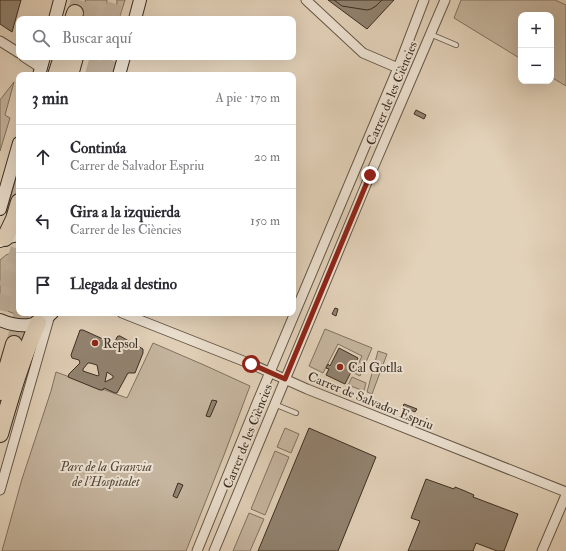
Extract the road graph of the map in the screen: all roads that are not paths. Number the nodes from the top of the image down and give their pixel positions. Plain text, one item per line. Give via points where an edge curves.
1 (60, 0) edge
2 (140, 0) edge
3 (306, 0) edge
4 (424, 0) edge
5 (444, 0) edge
6 (56, 16) edge
7 (136, 16) edge
8 (430, 34) junction
9 (0, 41) edge
10 (456, 45) dead end
11 (16, 51) edge
12 (29, 60) edge
13 (61, 60) edge
14 (74, 60) edge
15 (123, 60) edge
16 (41, 67) edge
17 (398, 68) junction
18 (57, 72) edge
19 (71, 72) edge
20 (120, 72) edge
21 (16, 153) edge
22 (0, 209) edge
23 (16, 212) edge
24 (6, 238) edge
25 (296, 310) edge
26 (130, 316) edge
27 (294, 316) edge
28 (47, 317) edge
29 (0, 320) edge
30 (14, 344) tunnel mouth
31 (270, 372) junction
32 (285, 379) junction
33 (0, 392) edge
34 (274, 404) junction
35 (296, 413) dead end
36 (0, 434) edge
37 (0, 490) edge
38 (566, 492) edge
39 (566, 495) edge
40 (197, 551) edge
41 (214, 551) edge
42 (542, 551) edge

1 - 6 main road
2 - 7 main road
3 - 17 street via 363,53
4 - 17 street, Carrer de les Ciències
5 - 8 street, Carrer de les Ciències
8 - 10 lane
8 - 32 street, Carrer de les Ciències
9 - 11 street
12 - 16 street
13 - 18 highway
14 - 19 highway
15 - 20 main road
17 - 25 street, Carrer de les Ciències
21 - 22 main road
23 - 24 highway
26 - 31 street, Carrer de Salvador Espriu
27 - 31 street, Carrer de les Ciències
28 - 29 main road via 21,326
28 - 36 highway via 29,344
28 - 37 street
30 - 33 highway
31 - 32 street, Carrer de Salvador Espriu
31 - 40 street, Carrer de les Ciències
32 - 34 street, Carrer de les Ciències
32 - 38 street, Carrer de Salvador Espriu
34 - 35 lane
34 - 41 street, Carrer de les Ciències
39 - 42 street

